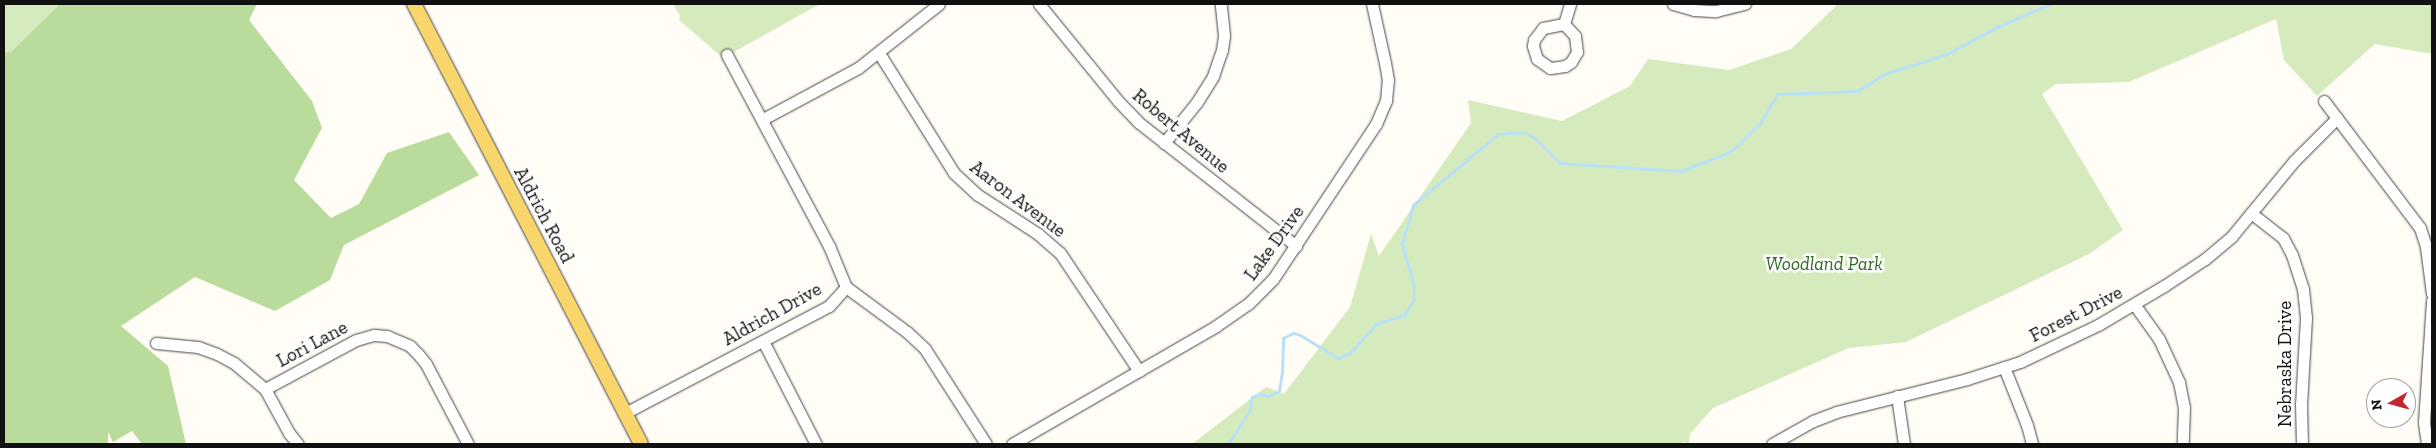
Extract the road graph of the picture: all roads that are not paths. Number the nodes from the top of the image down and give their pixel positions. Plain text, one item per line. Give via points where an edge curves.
1 (414, 4) edge
2 (939, 4) edge
3 (1039, 4) edge
4 (1221, 4) edge
5 (1372, 4) edge
6 (1570, 4) edge
7 (1673, 4) edge
8 (1745, 4) edge
9 (1564, 24) dead end
10 (879, 53) junction
11 (727, 55) dead end
12 (2324, 101) dead end
13 (2337, 118) junction
14 (763, 119) junction
15 (1164, 143) junction
16 (2251, 213) junction
17 (1296, 246) junction
18 (846, 287) junction
19 (2432, 294) edge
20 (2432, 300) edge
21 (2134, 304) junction
22 (762, 341) junction
23 (156, 343) dead end
24 (2004, 367) junction
25 (1139, 371) junction
26 (265, 389) junction
27 (1897, 396) junction
28 (625, 413) junction
29 (298, 444) edge
30 (468, 444) edge
31 (641, 444) edge
32 (816, 444) edge
33 (986, 444) edge
34 (1012, 444) edge
35 (1772, 444) edge
36 (1904, 444) edge
37 (2032, 444) edge
38 (2183, 444) edge
39 (2302, 444) edge
40 (2427, 444) edge

1 - 28 main road, Aldrich Road
2 - 10 street
3 - 15 street, Robert Avenue via 1118,101
4 - 15 street via 1224,35 1216,71 1197,102
5 - 17 street, Lake Drive via 1388,80 1386,101 1376,124
6 - 9 street
7 - 8 street via 1694,10 1716,11
10 - 14 street via 858,68
10 - 25 street, Aaron Avenue via 954,173 978,195 1038,234 1060,253
11 - 14 street, Aldrich Drive
12 - 13 street
13 - 16 street, Forest Drive via 2294,161
13 - 19 street via 2420,228 2426,247
14 - 18 street, Aldrich Drive via 829,246
15 - 17 street, Robert Avenue
16 - 21 street, Forest Drive via 2232,236 2205,259
16 - 39 street, Nebraska Drive via 2283,238 2303,289 2306,318 2300,404
17 - 25 street, Lake Drive via 1273,279 1248,304
18 - 22 street, Aldrich Drive via 829,306
18 - 33 street via 925,349
20 - 40 street via 2424,422
21 - 24 street, Forest Drive via 2055,346
21 - 38 street via 2159,339 2179,382 2184,407
22 - 28 street, Aldrich Drive
22 - 32 street
23 - 26 street via 181,344 217,354 234,363
24 - 27 street, Forest Drive
24 - 37 street
25 - 34 street, Lake Drive
26 - 29 street
26 - 30 street, Lori Lane via 356,340 374,335 387,336 410,346 426,364
27 - 35 street, Forest Drive via 1813,420
27 - 36 street
28 - 31 main road, Aldrich Road

